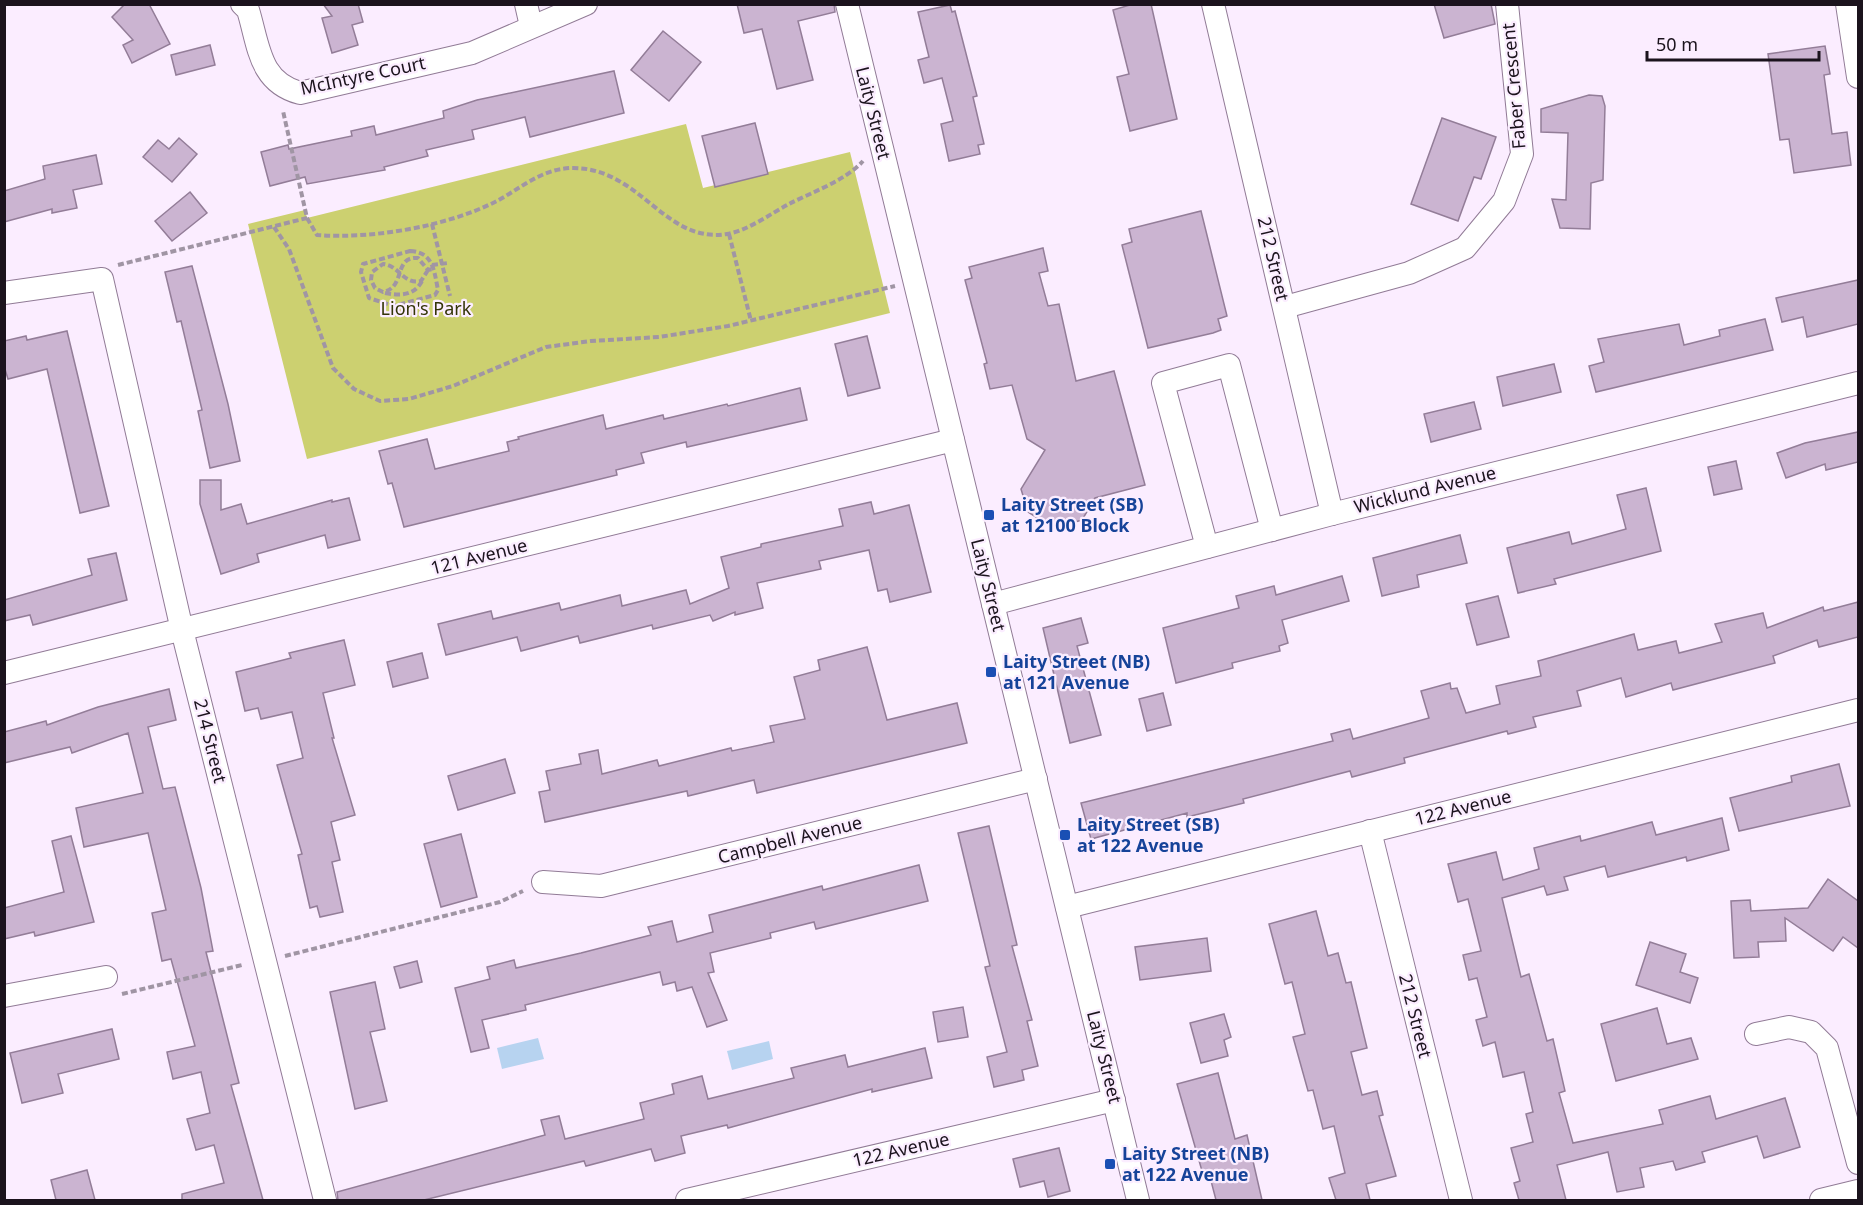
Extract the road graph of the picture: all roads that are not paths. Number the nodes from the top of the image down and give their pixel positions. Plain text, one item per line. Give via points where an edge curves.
1 (242, 4) edge
2 (586, 4) edge
3 (847, 4) edge
4 (1213, 4) edge
5 (1507, 4) edge
6 (1847, 4) edge
7 (529, 15) edge
8 (1858, 78) edge
9 (4, 293) edge
10 (1285, 307) junction
11 (1858, 383) edge
12 (953, 440) junction
13 (1332, 514) junction
14 (1272, 530) junction
15 (1207, 547) junction
16 (993, 604) junction
17 (182, 630) junction
18 (4, 673) edge
19 (1858, 710) edge
20 (1036, 779) junction
21 (1370, 831) junction
22 (543, 882) road end
23 (1067, 907) junction
24 (106, 977) road end
25 (4, 996) edge
26 (1756, 1034) dead end
27 (1114, 1100) junction
28 (1858, 1163) edge
29 (1858, 1191) edge
30 (325, 1200) edge
31 (687, 1200) edge
32 (1138, 1200) edge
33 (1461, 1200) edge
34 (1821, 1200) edge

1 - 7 street, McIntyre Court via 248,10 269,76 284,89 300,93 472,53
2 - 7 street, McIntyre Court
3 - 12 street, Laity Street
4 - 10 street, 212 Street
5 - 10 street, Faber Crescent via 1522,154 1504,201 1465,248 1409,273
6 - 8 street
9 - 17 street, 214 Street via 108,273
10 - 13 street, 212 Street
11 - 13 street, Wicklund Avenue
12 - 16 street, Laity Street
12 - 17 street, 121 Avenue
13 - 14 street, Wicklund Avenue
14 - 15 street, Wicklund Avenue
14 - 15 street via 1229,365 1163,383
15 - 16 street, Wicklund Avenue
16 - 20 street, Laity Street
17 - 18 street, 121 Avenue
17 - 30 street, 214 Street
19 - 21 street, 122 Avenue
20 - 22 street, Campbell Avenue via 600,886
20 - 23 street, Laity Street
21 - 23 street, 122 Avenue
21 - 33 street, 212 Street
23 - 27 street, Laity Street
24 - 25 street
26 - 28 street via 1789,1027 1811,1032 1827,1047
27 - 31 street, 122 Avenue
27 - 32 street, Laity Street
29 - 34 street

